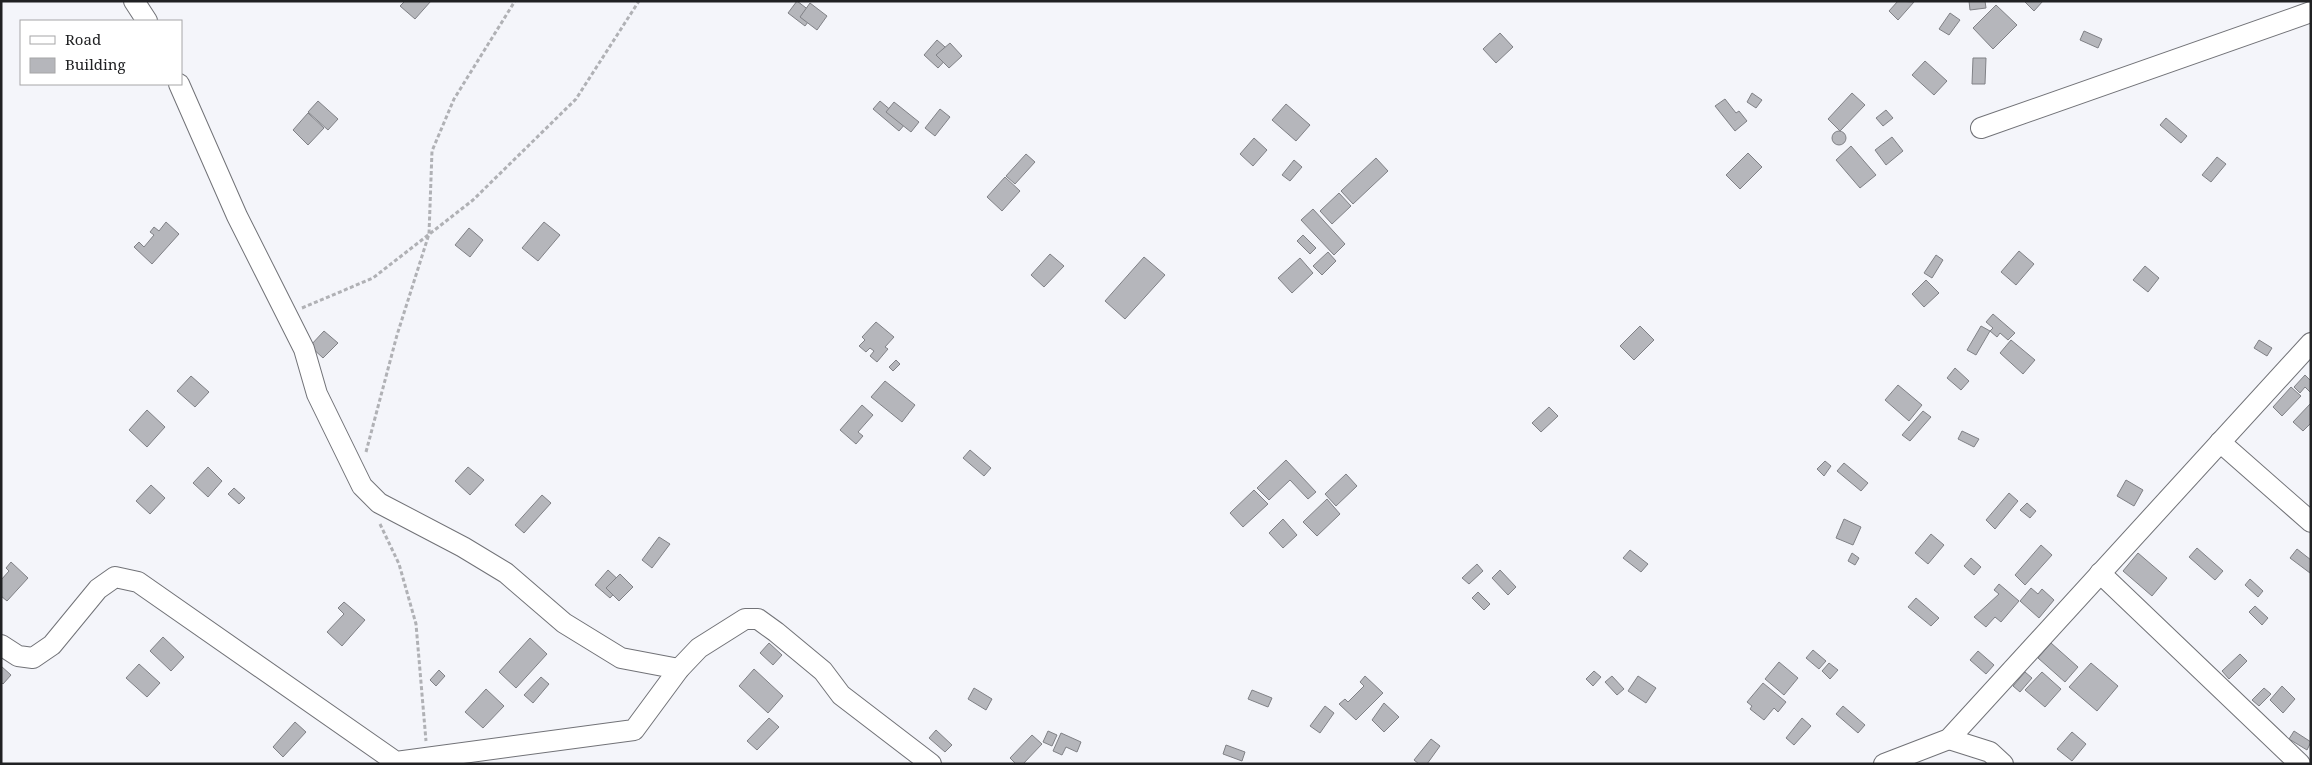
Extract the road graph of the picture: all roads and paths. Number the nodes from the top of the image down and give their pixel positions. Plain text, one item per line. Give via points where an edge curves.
1 (134, 1) edge
2 (515, 1) edge
3 (639, 1) edge
4 (2311, 12) edge
5 (146, 20) edge
6 (179, 85) edge
7 (1981, 128) dead end
8 (429, 234) junction
9 (287, 314) junction
10 (2311, 343) edge
11 (2220, 442) junction
12 (366, 457) dead end
13 (378, 521) dead end
14 (2311, 522) edge
15 (2100, 573) junction
16 (1, 645) edge
17 (679, 669) junction
18 (1949, 739) junction
19 (428, 757) junction
20 (397, 763) edge
21 (930, 764) edge
22 (1884, 764) edge
23 (2003, 764) edge
24 (2300, 764) edge

1 - 5 street
2 - 8 path via 454,99 432,152
3 - 8 path via 576,99 473,200
4 - 7 street
6 - 9 street via 237,216
8 - 9 path via 373,278
8 - 12 path via 397,335
9 - 17 street via 304,349 317,394 362,486 379,503 506,573 564,623 621,658
10 - 11 street
11 - 14 street
11 - 15 street
13 - 19 path via 399,564 416,624
15 - 18 street
15 - 24 street
16 - 20 street via 18,656 33,658 52,645 98,589 115,577 138,582
17 - 19 street via 634,730
17 - 21 street via 699,648 745,619 758,619 823,671 841,695
18 - 22 street
18 - 23 street via 1990,752
19 - 20 street

